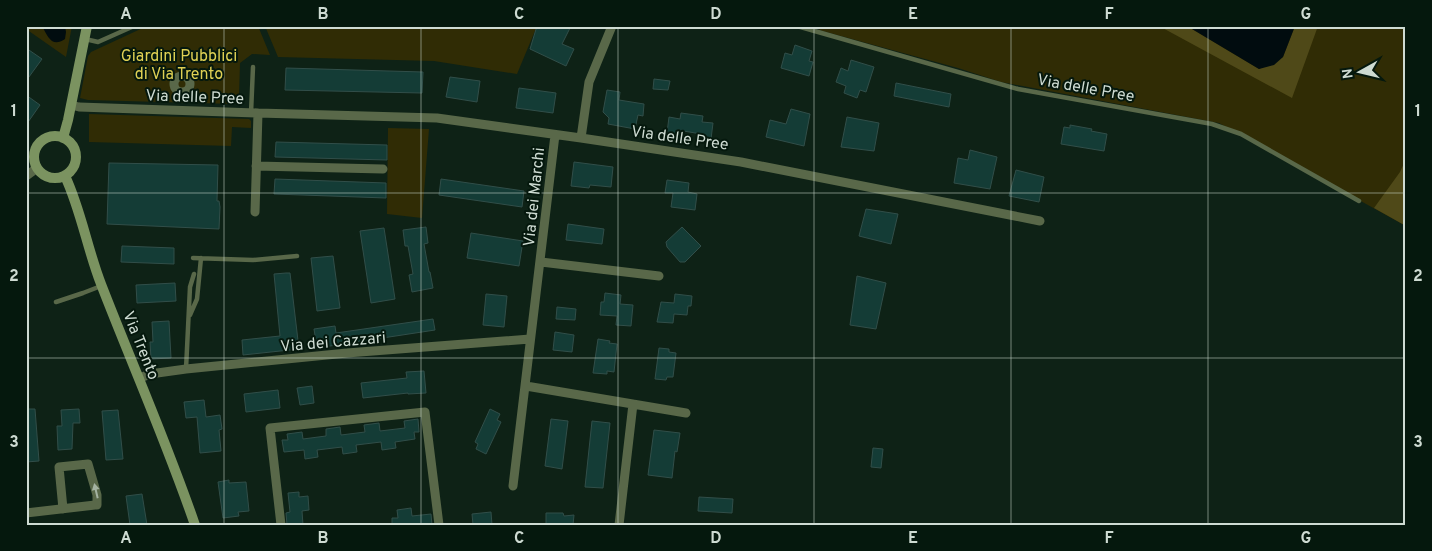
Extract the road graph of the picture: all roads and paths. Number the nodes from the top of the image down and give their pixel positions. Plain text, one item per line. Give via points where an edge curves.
1 (87, 26) edge
2 (134, 26) edge
3 (612, 26) edge
4 (797, 26) edge
5 (85, 39) junction
6 (253, 67) dead end
7 (71, 105) junction
8 (255, 113) junction
9 (555, 135) junction
10 (63, 138) junction
11 (581, 138) junction
12 (256, 166) junction
13 (37, 168) junction
14 (383, 170) dead end
15 (26, 176) edge
16 (65, 176) junction
17 (1359, 201) dead end
18 (255, 212) dead end
19 (1040, 221) dead end
20 (297, 256) dead end
21 (193, 258) dead end
22 (201, 258) junction
23 (541, 262) junction
24 (194, 274) dead end
25 (659, 276) dead end
26 (102, 285) junction
27 (56, 302) dead end
28 (188, 318) junction
29 (530, 339) junction
30 (186, 369) junction
31 (140, 378) junction
32 (526, 386) junction
33 (632, 404) junction
34 (686, 413) dead end
35 (513, 486) dead end
36 (63, 509) junction
37 (26, 513) edge
38 (195, 525) edge
39 (281, 525) edge
40 (439, 525) edge
41 (619, 525) edge

1 - 5 street
2 - 5 lane via 98,42
3 - 11 street via 589,82
4 - 17 lane, Via delle Pree via 1018,90 1212,124 1241,134
5 - 7 street
6 - 8 lane
7 - 8 street, Via delle Pree
7 - 10 street
8 - 9 street, Via delle Pree via 437,118
8 - 12 street, Via delle Pree
9 - 11 street, Via delle Pree
9 - 23 street, Via dei Marchi
10 - 13 street via 50,137 39,144 34,156
10 - 16 street via 71,144 75,154 74,164
11 - 19 street, Via delle Pree via 742,162
12 - 14 street
12 - 18 street, Via delle Pree
13 - 15 street
13 - 16 street via 48,177
16 - 26 street, Via Trento
20 - 22 lane via 253,260
21 - 22 lane
22 - 28 lane via 197,299
23 - 25 street, Via dei Marchi
23 - 29 street, Via dei Marchi
24 - 28 lane
26 - 27 lane
26 - 31 street, Via Trento
28 - 30 lane
29 - 30 street, Via dei Cazzari
29 - 32 street, Via dei Marchi
30 - 31 street, Via dei Cazzari
31 - 38 street, Via Trento
32 - 33 street
32 - 35 street, Via dei Marchi
33 - 34 street
33 - 41 street
36 -> 36 street via 97,504 88,464 59,467
36 - 37 street
39 - 40 street via 270,428 426,412

